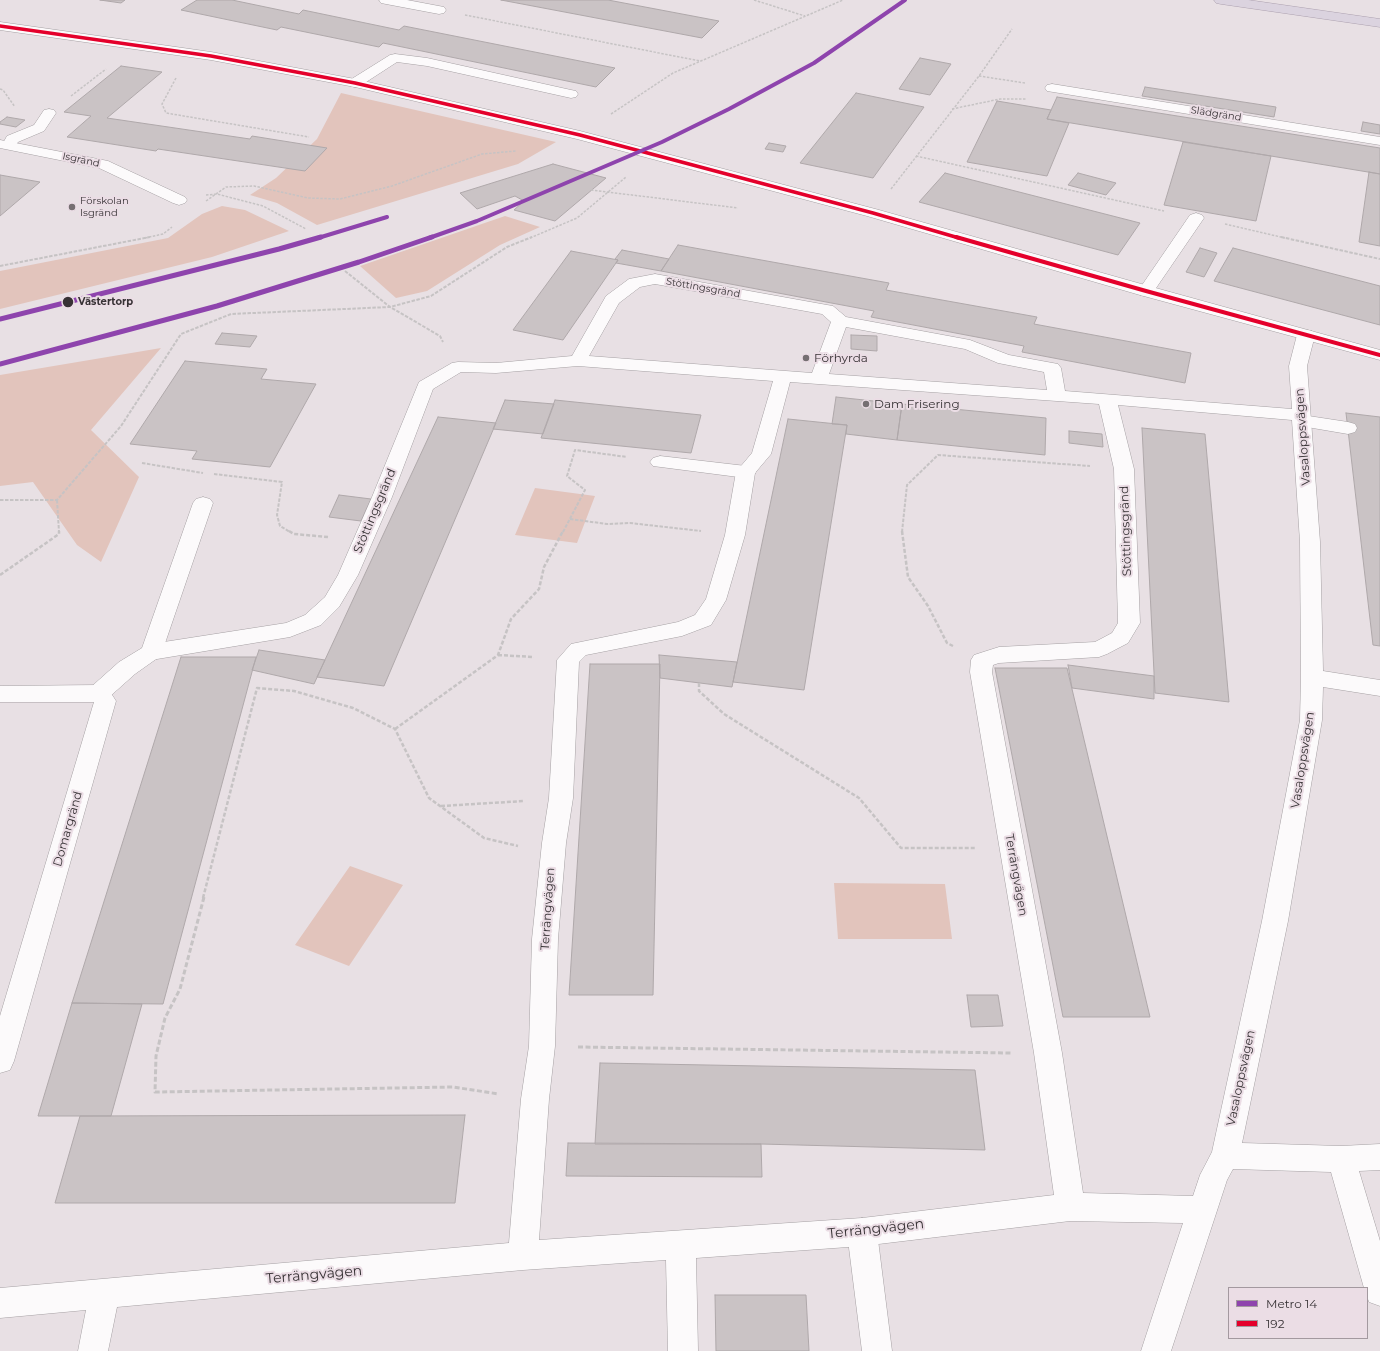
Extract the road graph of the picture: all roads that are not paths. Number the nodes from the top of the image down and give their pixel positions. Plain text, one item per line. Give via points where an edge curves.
1 (386, 0) edge
2 (1221, 0) edge
3 (439, 10) road end
4 (1380, 23) edge
5 (0, 26) edge
6 (355, 83) junction
7 (1052, 88) road end
8 (571, 94) dead end
9 (49, 113) road end
10 (1380, 141) edge
11 (4, 145) edge
12 (179, 200) road end
13 (1196, 218) road end
14 (1146, 291) junction
15 (840, 321) junction
16 (1306, 335) junction
17 (1380, 355) edge
18 (578, 361) junction
19 (783, 376) junction
20 (819, 378) junction
21 (1057, 396) junction
22 (1107, 399) junction
23 (1302, 418) junction
24 (1348, 428) dead end
25 (660, 462) road end
26 (746, 472) junction
27 (203, 503) road end
28 (151, 652) junction
29 (982, 660) joint
30 (1312, 677) junction
31 (1380, 688) edge
32 (99, 693) junction
33 (0, 694) edge
34 (0, 1061) edge
35 (1225, 1156) junction
36 (1380, 1157) edge
37 (1340, 1159) junction
38 (1070, 1207) junction
39 (1202, 1210) junction
40 (862, 1232) junction
41 (680, 1244) junction
42 (523, 1256) junction
43 (1380, 1292) edge
44 (105, 1294) junction
45 (0, 1303) edge
46 (93, 1351) edge
47 (683, 1351) edge
48 (876, 1351) edge
49 (1156, 1351) edge

1 - 3 street
2 - 4 highway
5 - 6 street via 211,56
6 - 8 street via 395,58 427,62
6 - 14 street via 580,134 873,213
7 - 10 street, Slädgränd
9 - 11 street via 39,128
11 - 12 street, Isgränd via 103,164
13 - 14 street
14 - 16 street
15 - 18 street, Stöttingsgränd via 827,310 655,279 635,283 612,300
15 - 20 street
15 - 21 street, Stöttingsgränd via 970,345 1004,359 1052,368
16 - 17 street
16 - 23 street, Vasaloppsvägen via 1298,366
18 - 19 street
18 - 28 street, Stöttingsgränd via 496,368 458,367 425,386 382,497 348,575 332,602 313,620 290,630
19 - 20 street
19 - 26 street via 761,454
20 - 21 street
21 - 22 street
22 - 23 street
22 - 29 street, Stöttingsgränd via 1124,469 1129,623 1120,638 1099,649 999,655
23 - 24 street
23 - 30 street, Vasaloppsvägen via 1310,542
25 - 26 street
26 - 42 street, Terrängvägen via 735,535 716,600 703,620 682,629 579,649 568,660 561,798 545,939 542,1046 535,1098
27 - 28 street
28 - 32 street via 127,668
29 - 38 street, Terrängvägen via 981,672 1048,1053
30 - 31 street
30 - 35 street, Vasaloppsvägen via 1311,720 1275,921
32 - 33 street
32 - 34 street, Domargränd via 105,701
35 - 37 street
35 - 39 street, Vasaloppsvägen via 1214,1175
36 - 37 street
37 - 43 street
38 - 39 street, Terrängvägen
38 - 40 street, Terrängvägen
39 - 49 street, Vasaloppsvägen
40 - 41 street, Terrängvägen
40 - 48 street
41 - 42 street, Terrängvägen
41 - 47 street
42 - 44 street, Terrängvägen
44 - 45 street, Terrängvägen
44 - 46 street

